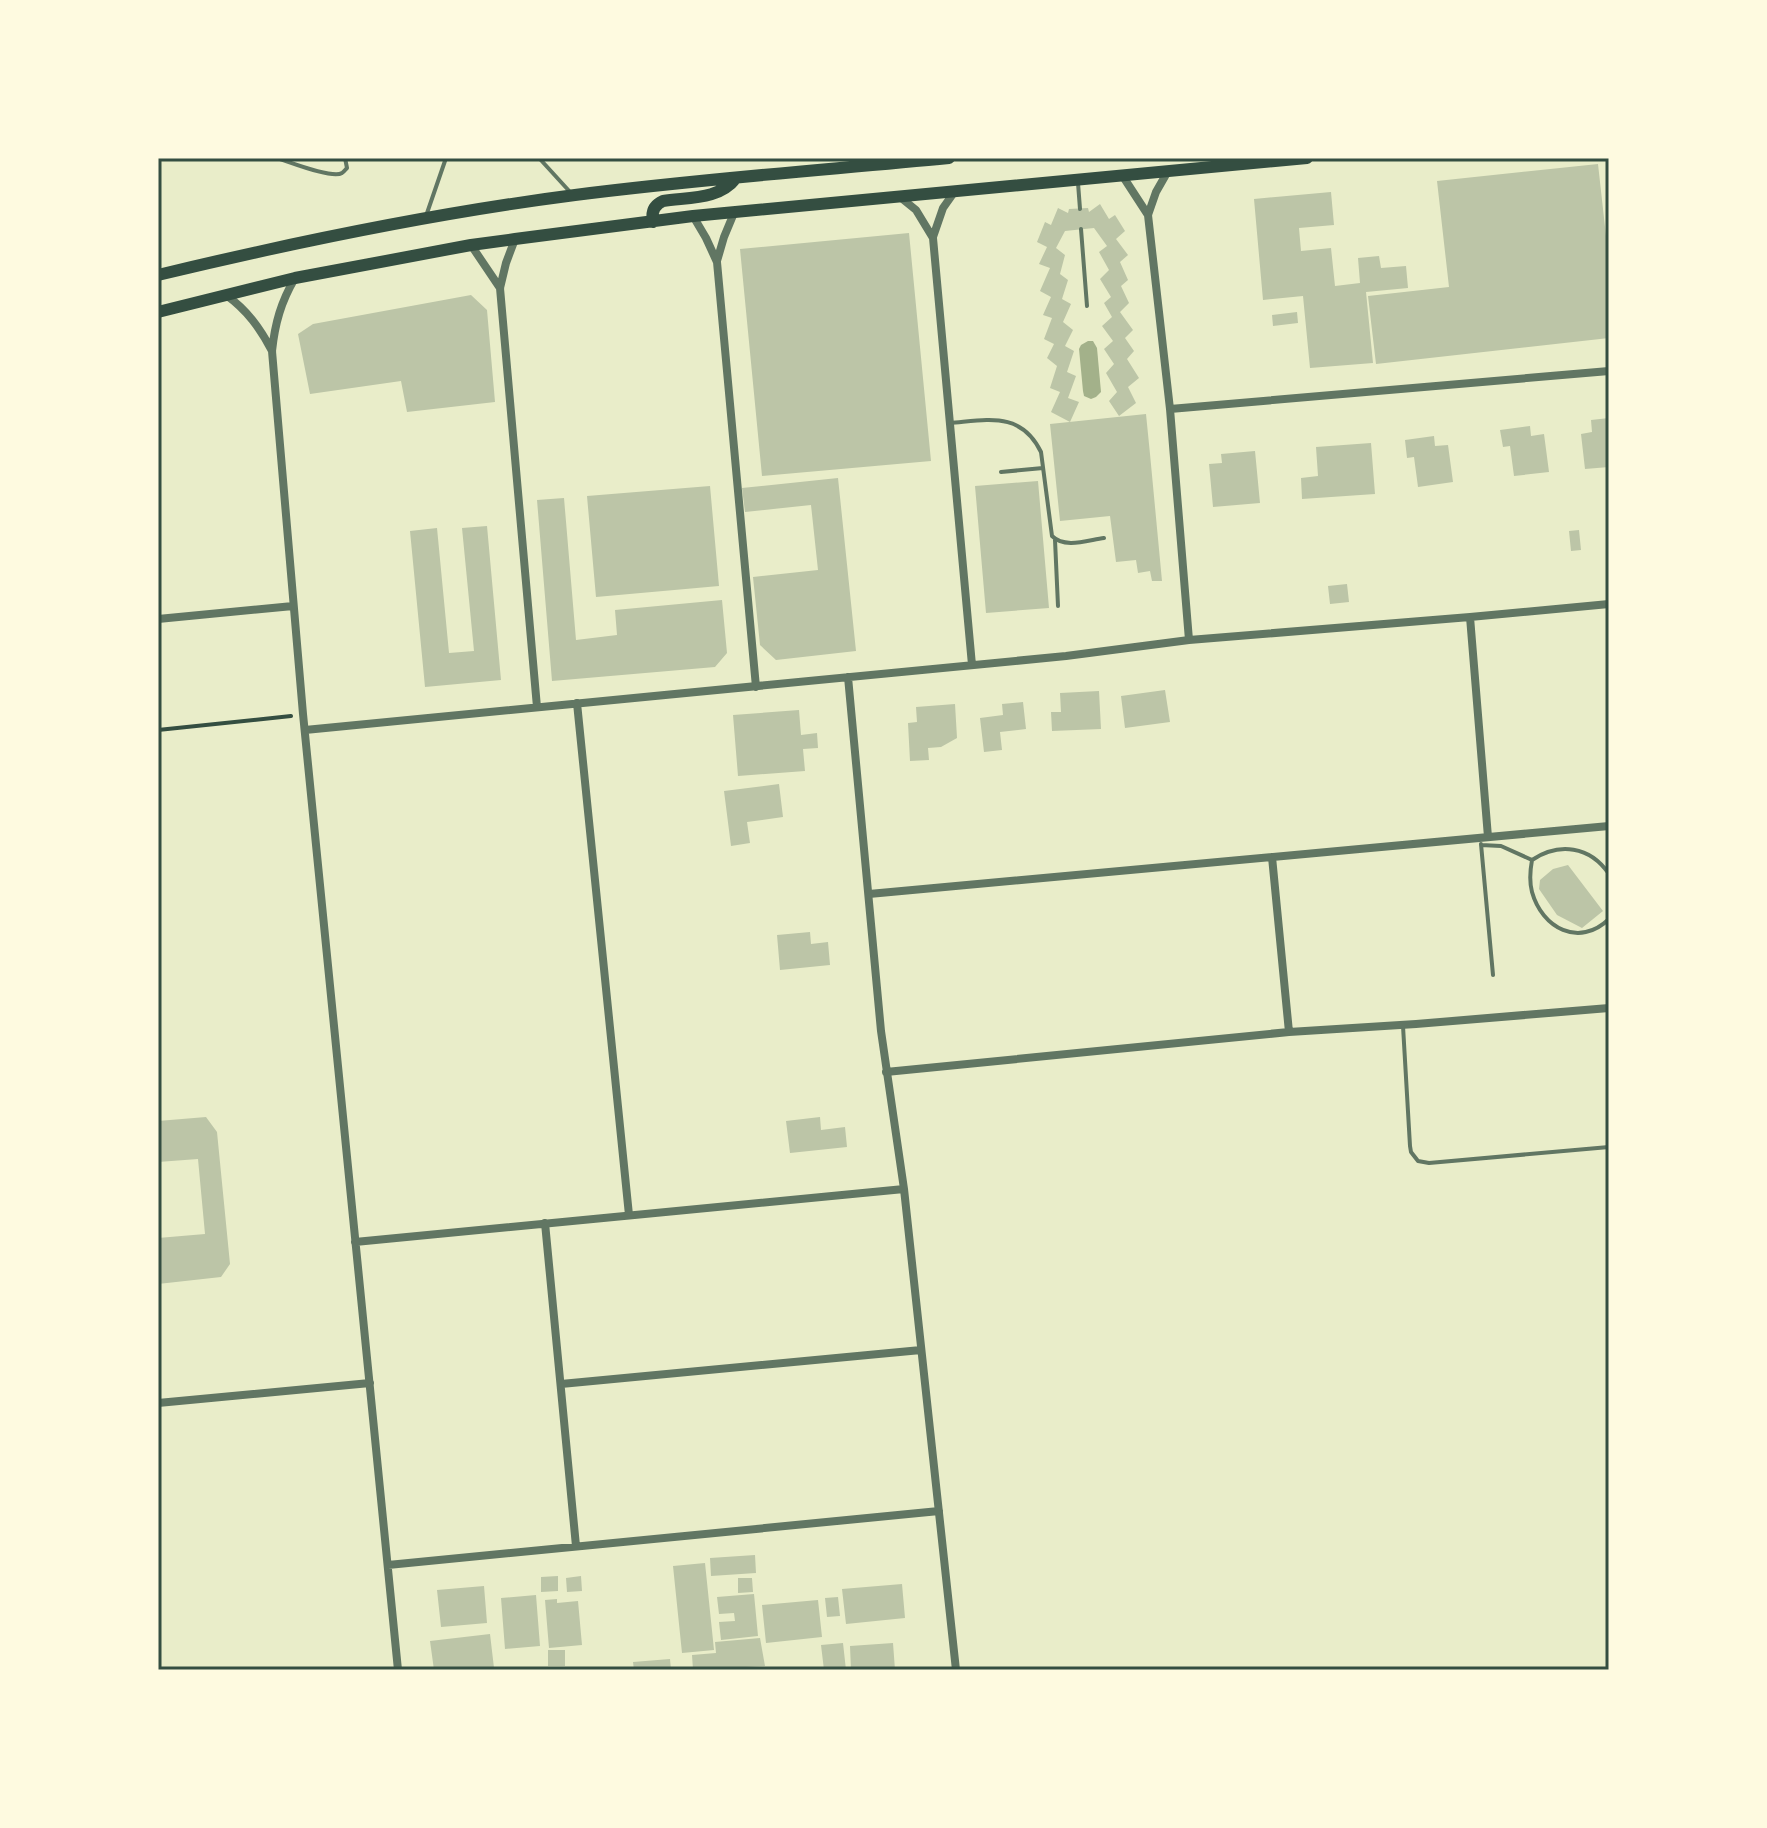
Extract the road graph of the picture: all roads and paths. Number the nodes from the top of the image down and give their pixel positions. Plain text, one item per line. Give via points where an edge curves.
1 (277, 158) edge
2 (345, 158) edge
3 (446, 158) edge
4 (539, 158) edge
5 (949, 158) edge
6 (1307, 158) edge
7 (811, 165) edge
8 (1168, 171) junction
9 (1122, 175) junction
10 (736, 178) junction
11 (1077, 179) junction
12 (955, 191) junction
13 (573, 195) junction
14 (900, 197) junction
15 (1080, 209) dead end
16 (734, 213) junction
17 (1148, 215) junction
18 (693, 216) junction
19 (426, 219) junction
20 (653, 222) junction
21 (1081, 229) dead end
22 (933, 238) junction
23 (515, 239) junction
24 (471, 245) junction
25 (717, 262) junction
26 (158, 275) edge
27 (295, 278) junction
28 (500, 288) junction
29 (225, 294) junction
30 (1087, 306) dead end
31 (158, 312) edge
32 (272, 351) junction
33 (1609, 371) edge
34 (1170, 409) junction
35 (949, 423) junction
36 (1043, 468) junction
37 (1001, 472) dead end
38 (1104, 538) dead end
39 (1055, 540) junction
40 (1609, 604) edge
41 (293, 606) junction
42 (1058, 606) dead end
43 (1470, 617) junction
44 (158, 619) edge
45 (1189, 640) junction
46 (972, 665) junction
47 (848, 677) junction
48 (756, 687) junction
49 (577, 703) junction
50 (537, 707) junction
51 (303, 714) junction
52 (158, 730) edge
53 (305, 730) junction
54 (1609, 826) edge
55 (1483, 840) junction
56 (1272, 857) junction
57 (1532, 860) junction
58 (1609, 874) edge
59 (869, 894) junction
60 (1609, 919) edge
61 (1493, 975) dead end
62 (1609, 1008) edge
63 (1403, 1025) junction
64 (1289, 1032) junction
65 (886, 1072) junction
66 (1609, 1147) edge
67 (904, 1189) junction
68 (629, 1215) junction
69 (545, 1223) junction
70 (355, 1242) junction
71 (921, 1350) junction
72 (370, 1383) junction
73 (561, 1384) junction
74 (158, 1403) edge
75 (939, 1511) junction
76 (576, 1546) junction
77 (388, 1565) junction
78 (398, 1670) edge
79 (956, 1670) edge

1 - 2 lane via 337,174 347,168
3 - 19 lane
4 - 13 lane
5 - 7 main road
6 - 8 main road
7 - 10 main road
8 - 9 main road
8 - 17 street
9 - 11 main road
9 - 17 street
10 - 13 main road
10 - 20 main road via 718,193 658,203
11 - 12 main road
11 - 15 lane
12 - 14 main road
12 - 22 street
13 - 19 main road
14 - 16 main road
14 - 22 street
16 - 18 main road
16 - 25 street
17 - 34 street
18 - 20 main road
18 - 25 street
19 - 26 main road
20 - 23 main road
21 - 30 lane
22 - 35 street
23 - 24 main road
23 - 28 street
24 - 27 main road
24 - 28 street
25 - 48 street
27 - 29 main road
27 - 32 street via 280,307
28 - 50 street
29 - 31 main road
29 - 32 street via 247,313
32 - 41 street
33 - 34 street
34 - 45 street
35 - 36 lane via 1013,423 1036,443
35 - 46 street
36 - 37 lane
36 - 39 lane
38 - 39 lane
39 - 42 lane
40 - 43 street
41 - 44 street
41 - 51 street
43 - 45 street
43 - 55 street
45 - 46 street
46 - 47 street
47 - 48 street
47 - 59 street
48 - 49 street
49 - 50 street
49 - 68 street
50 - 53 street
51 - 52 path
51 - 53 street
53 - 70 street
54 - 55 street
55 - 56 street
55 - 57 lane
55 - 61 lane
56 - 59 street
56 - 64 street
57 - 58 lane via 1570,849 1589,854
57 - 60 lane via 1531,889 1555,925 1565,932 1589,933
59 - 65 street
62 - 63 street
63 - 64 street
63 - 66 lane via 1410,1146 1418,1161
64 - 65 street
65 - 67 street
67 - 68 street
67 - 71 street
68 - 69 street
69 - 70 street
69 - 73 street
70 - 72 street
71 - 73 street
71 - 75 street
72 - 74 street
72 - 77 street
73 - 76 street
75 - 76 street
75 - 79 street
76 - 77 street
77 - 78 street

